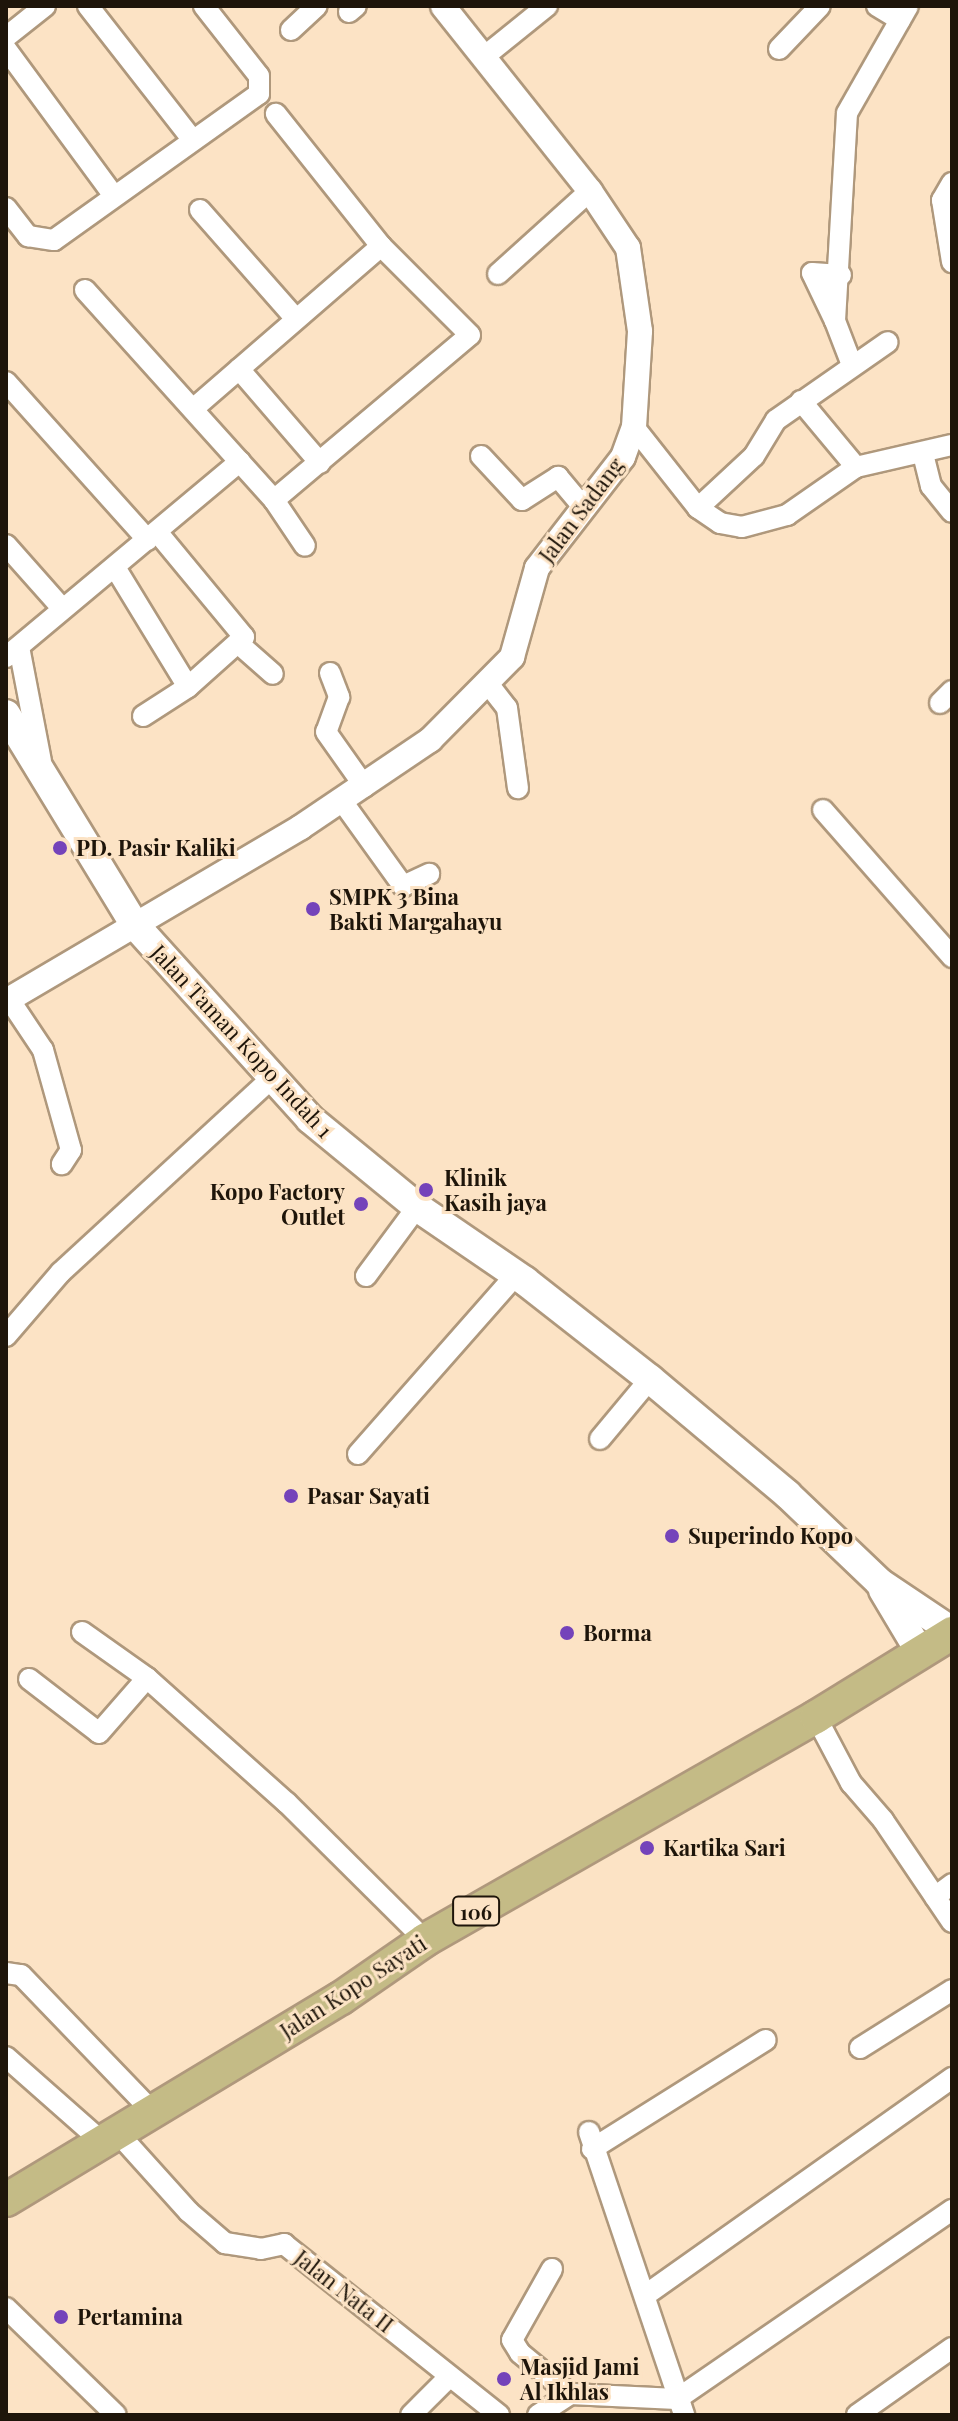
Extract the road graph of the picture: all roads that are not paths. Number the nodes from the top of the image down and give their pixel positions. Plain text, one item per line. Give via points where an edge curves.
1 (88, 6) edge
2 (204, 6) edge
3 (317, 6) edge
4 (443, 6) edge
5 (547, 6) edge
6 (820, 6) edge
7 (877, 6) edge
8 (41, 7) edge
9 (904, 13) edge
10 (291, 30) dead end
11 (6, 37) edge
12 (6, 49) edge
13 (779, 49) dead end
14 (485, 56) junction
15 (276, 114) dead end
16 (191, 138) junction
17 (952, 183) edge
18 (590, 191) junction
19 (114, 196) junction
20 (6, 208) edge
21 (200, 210) dead end
22 (381, 246) junction
23 (952, 262) edge
24 (498, 274) dead end
25 (841, 275) junction
26 (85, 290) dead end
27 (296, 319) junction
28 (835, 321) junction
29 (888, 342) dead end
30 (852, 365) junction
31 (239, 369) junction
32 (6, 382) edge
33 (801, 401) junction
34 (193, 409) junction
35 (634, 427) junction
36 (952, 445) edge
37 (923, 454) junction
38 (481, 456) dead end
39 (240, 461) junction
40 (320, 463) junction
41 (856, 467) junction
42 (274, 500) junction
43 (584, 508) junction
44 (698, 508) junction
45 (952, 512) edge
46 (152, 536) junction
47 (6, 545) edge
48 (305, 546) dead end
49 (116, 569) junction
50 (61, 607) junction
51 (239, 644) junction
52 (13, 652) edge
53 (330, 673) dead end
54 (273, 674) dead end
55 (489, 685) junction
56 (188, 687) junction
57 (6, 714) edge
58 (143, 716) dead end
59 (42, 766) junction
60 (365, 787) junction
61 (518, 788) dead end
62 (342, 801) junction
63 (823, 810) dead end
64 (429, 874) dead end
65 (134, 924) junction
66 (952, 957) edge
67 (8, 1000) edge
68 (272, 1078) junction
69 (62, 1164) dead end
70 (417, 1207) junction
71 (366, 1276) dead end
72 (515, 1276) junction
73 (6, 1336) edge
74 (650, 1379) junction
75 (600, 1439) dead end
76 (358, 1454) dead end
77 (879, 1582) junction
78 (82, 1632) dead end
79 (952, 1632) edge
80 (920, 1652) junction
81 (147, 1678) junction
82 (29, 1679) dead end
83 (816, 1717) junction
84 (952, 1884) edge
85 (935, 1897) junction
86 (952, 1922) edge
87 (425, 1940) junction
88 (6, 1973) edge
89 (952, 1990) edge
90 (766, 2040) dead end
91 (860, 2048) dead end
92 (6, 2057) edge
93 (952, 2078) edge
94 (152, 2111) junction
95 (108, 2135) junction
96 (6, 2200) edge
97 (952, 2210) edge
98 (552, 2269) dead end
99 (647, 2294) junction
100 (6, 2308) edge
101 (952, 2348) edge
102 (449, 2377) junction
103 (588, 2395) junction
104 (680, 2407) edge
105 (116, 2415) edge
106 (411, 2415) edge
107 (499, 2415) edge
108 (538, 2415) edge
109 (857, 2415) edge

1 - 16 street
2 - 16 street via 263,85 259,94
3 - 10 street
4 - 14 street, Jalan Sadang
5 - 14 street
6 - 13 street
7 - 9 street
8 - 11 street
9 - 25 street via 847,113
12 - 19 street
14 - 18 street, Jalan Sadang
15 - 22 street
16 - 19 street
17 - 23 street via 942,200
18 - 24 street
18 - 35 street, Jalan Sadang via 631,257 640,331
19 - 20 street via 46,242 28,236
21 - 27 street
22 - 27 street
22 - 40 street via 470,335
25 - 28 street
25 - 28 street via 812,273
26 - 34 street
27 - 31 street
28 - 30 street
29 - 30 street
30 - 33 street
31 - 34 street
31 - 40 street
32 - 46 street
33 - 41 street
33 - 44 street via 776,420 754,456
34 - 39 street
35 - 43 street, Jalan Sadang via 617,468
35 - 44 street
36 - 37 street
37 - 41 street
37 - 45 street via 931,486
38 - 43 street via 523,501 558,477
39 - 42 street
39 - 46 street
40 - 42 street
41 - 44 street via 770,523 732,526
42 - 48 street
43 - 55 street, Jalan Sadang via 537,568 520,639
46 - 49 street
46 - 51 street via 243,634
47 - 50 street
49 - 50 street
49 - 56 street
50 - 52 street
51 - 54 street
51 - 56 street
52 - 59 street
53 - 60 street via 339,697 326,732
55 - 60 street, Jalan Sadang via 417,751
55 - 61 street via 507,708
56 - 58 street
57 - 59 main road, Jalan Taman Kopo Indah 1
59 - 65 main road, Jalan Taman Kopo Indah 1
60 - 62 street, Jalan Sadang
62 - 64 street via 403,886
62 - 65 street, Jalan Sadang
63 - 66 street
65 - 67 street, Jalan Sadang
65 - 68 main road, Jalan Taman Kopo Indah 1
67 - 69 street via 43,1050 71,1150
68 - 70 main road, Jalan Taman Kopo Indah 1 via 336,1142
68 - 73 street via 61,1272
70 - 71 street
70 - 72 main road, Jalan Taman Kopo Indah 1
72 - 74 main road, Jalan Taman Kopo Indah 1
72 - 76 street
74 - 75 street
74 - 77 main road, Jalan Taman Kopo Indah 1 via 779,1486
77 - 79 main road, Jalan Taman Kopo Indah 1
77 - 80 main road, Jalan Taman Kopo Indah 1
78 - 81 street
79 - 80 main road, Jalan Kopo Sayati / 106
80 - 83 main road, Jalan Kopo Sayati / 106
81 - 82 street via 99,1733
81 - 87 street via 287,1803
83 - 85 street via 851,1783
83 - 87 main road, Jalan Kopo Sayati / 106
84 - 85 street
85 - 86 street
87 - 94 main road, Jalan Kopo Sayati / 106 via 341,1998
88 - 94 street via 21,1975
89 - 91 street
90 - 99 street via 591,2140
92 - 95 street, Jalan Nata II
93 - 99 street
94 - 95 main road, Jalan Kopo Sayati / 106
95 - 96 main road, Jalan Kopo Sayati / 106
95 - 102 street, Jalan Nata II via 225,2243 261,2249 284,2244
97 - 104 street
98 - 103 street via 512,2340 520,2353
99 - 104 street
100 - 105 street
101 - 109 street
102 - 106 street
102 - 107 street, Jalan Nata II
103 - 104 street
103 - 108 street

